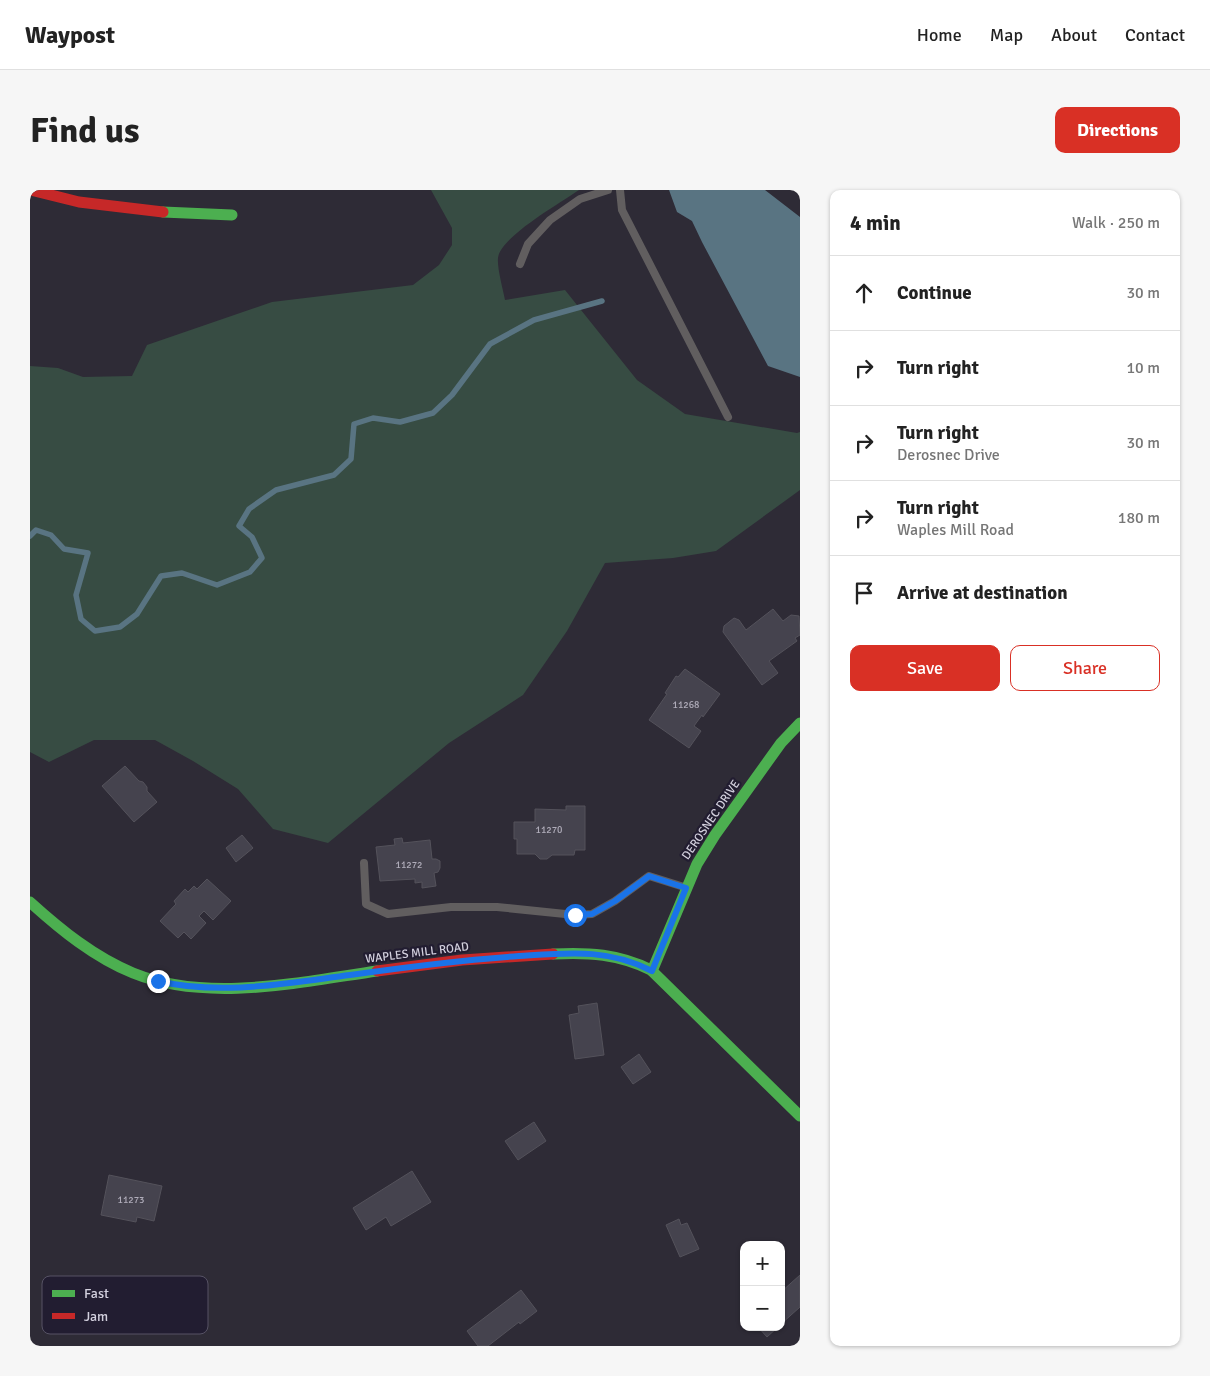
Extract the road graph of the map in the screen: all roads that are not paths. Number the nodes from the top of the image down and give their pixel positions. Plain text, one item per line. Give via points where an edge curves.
1 (31, 190) edge
2 (608, 190) edge
3 (620, 190) edge
4 (232, 214) dead end
5 (520, 264) dead end
6 (728, 417) dead end
7 (800, 723) edge
8 (364, 863) dead end
9 (686, 888) junction
10 (30, 902) edge
11 (652, 971) junction
12 (800, 1116) edge

1 - 4 main road via 102,206 191,214
2 - 5 lane via 580,199 550,220 528,244
3 - 6 lane via 622,210
7 - 9 main road, DEROSNEC DRIVE via 715,835
8 - 9 lane via 366,904 388,914 451,907 497,907 592,914 649,876
9 - 11 main road, DEROSNEC DRIVE
10 - 11 main road, WAPLES MILL ROAD via 104,959 150,979 196,987 232,988 454,961 572,953 618,957
11 - 12 main road, WAPLES MILL ROAD

